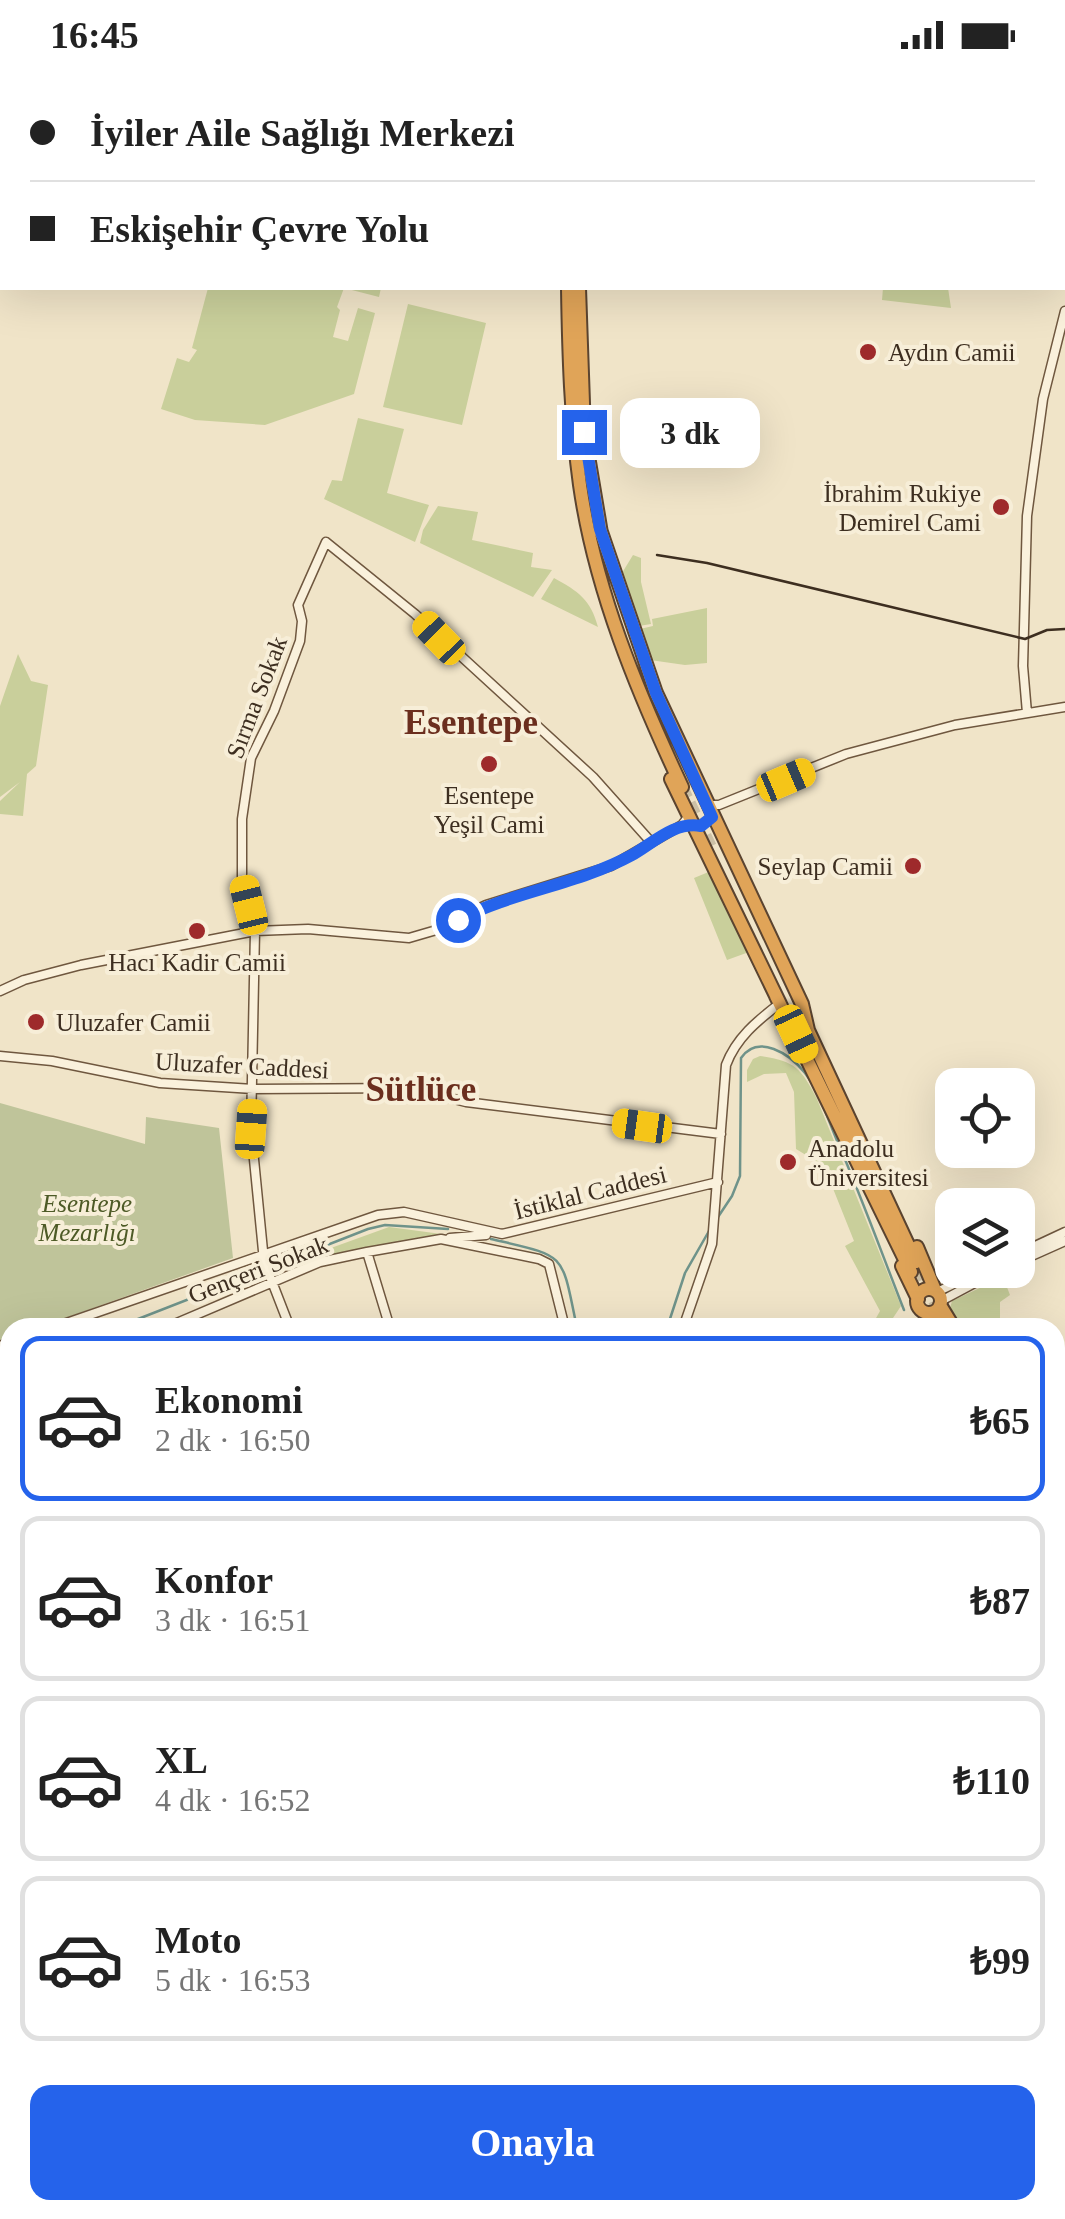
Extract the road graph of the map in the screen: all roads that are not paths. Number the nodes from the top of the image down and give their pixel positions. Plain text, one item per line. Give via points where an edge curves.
1 (568, 290) edge
2 (579, 290) edge
3 (1065, 311) edge
4 (1065, 707) edge
5 (1027, 712) junction
6 (686, 786) junction
7 (713, 809) junction
8 (688, 822) junction
9 (651, 842) junction
10 (714, 844) junction
11 (255, 931) junction
12 (0, 991) edge
13 (780, 1004) junction
14 (0, 1056) edge
15 (254, 1089) junction
16 (721, 1134) junction
17 (718, 1182) junction
18 (1065, 1232) edge
19 (494, 1234) junction
20 (441, 1239) junction
21 (1065, 1241) edge
22 (1035, 1249) edge
23 (368, 1252) junction
24 (1035, 1252) edge
25 (264, 1257) junction
26 (916, 1271) junction
27 (270, 1277) junction
28 (954, 1288) edge
29 (959, 1288) edge
30 (939, 1297) junction
31 (922, 1305) junction
32 (82, 1318) edge
33 (186, 1318) edge
34 (286, 1318) edge
35 (386, 1318) edge
36 (562, 1318) edge
37 (686, 1318) edge
38 (927, 1318) edge
39 (950, 1318) edge

1 - 6 highway via 575,439 599,592 622,666
2 - 6 highway via 584,432 600,529 624,630
3 - 5 street via 1043,399 1027,516
4 - 5 street
5 - 7 street via 846,754
6 - 7 highway
6 - 8 highway
7 - 8 highway via 707,824
7 - 10 highway
8 - 9 street
8 - 10 highway
9 - 11 street via 593,874 486,905 409,938
9 - 11 street, Sırma Sokak via 592,777 326,542 298,605 300,642 246,783 242,879
10 - 13 highway
10 - 26 highway via 802,1004
11 - 12 street via 81,965
11 - 15 street, Sırma Sokak
13 - 16 street via 733,1048
13 - 26 highway
14 - 15 street, Uluzafer Caddesi via 160,1084
15 - 16 street, Uluzafer Caddesi via 410,1088 466,1102
15 - 25 street, Sırma Sokak via 251,1129
16 - 17 street
17 - 19 street, İstiklal Caddesi
17 - 37 street via 712,1244
18 - 22 street
19 - 20 street, Gençeri Sokak
19 - 25 street, İstiklal Caddesi via 404,1212
20 - 23 street, Gençeri Sokak
20 - 36 street via 548,1264
21 - 24 street
23 - 27 street, Gençeri Sokak
23 - 35 street
25 - 27 street, Sırma Sokak
25 - 32 street, İstiklal Caddesi
26 - 30 highway
26 - 31 highway
27 - 33 street, Gençeri Sokak
27 - 34 street, Sırma Sokak
28 - 30 street
29 - 30 street
30 - 31 highway via 932,1312
30 - 31 highway via 923,1291
30 - 39 highway
31 - 38 highway

